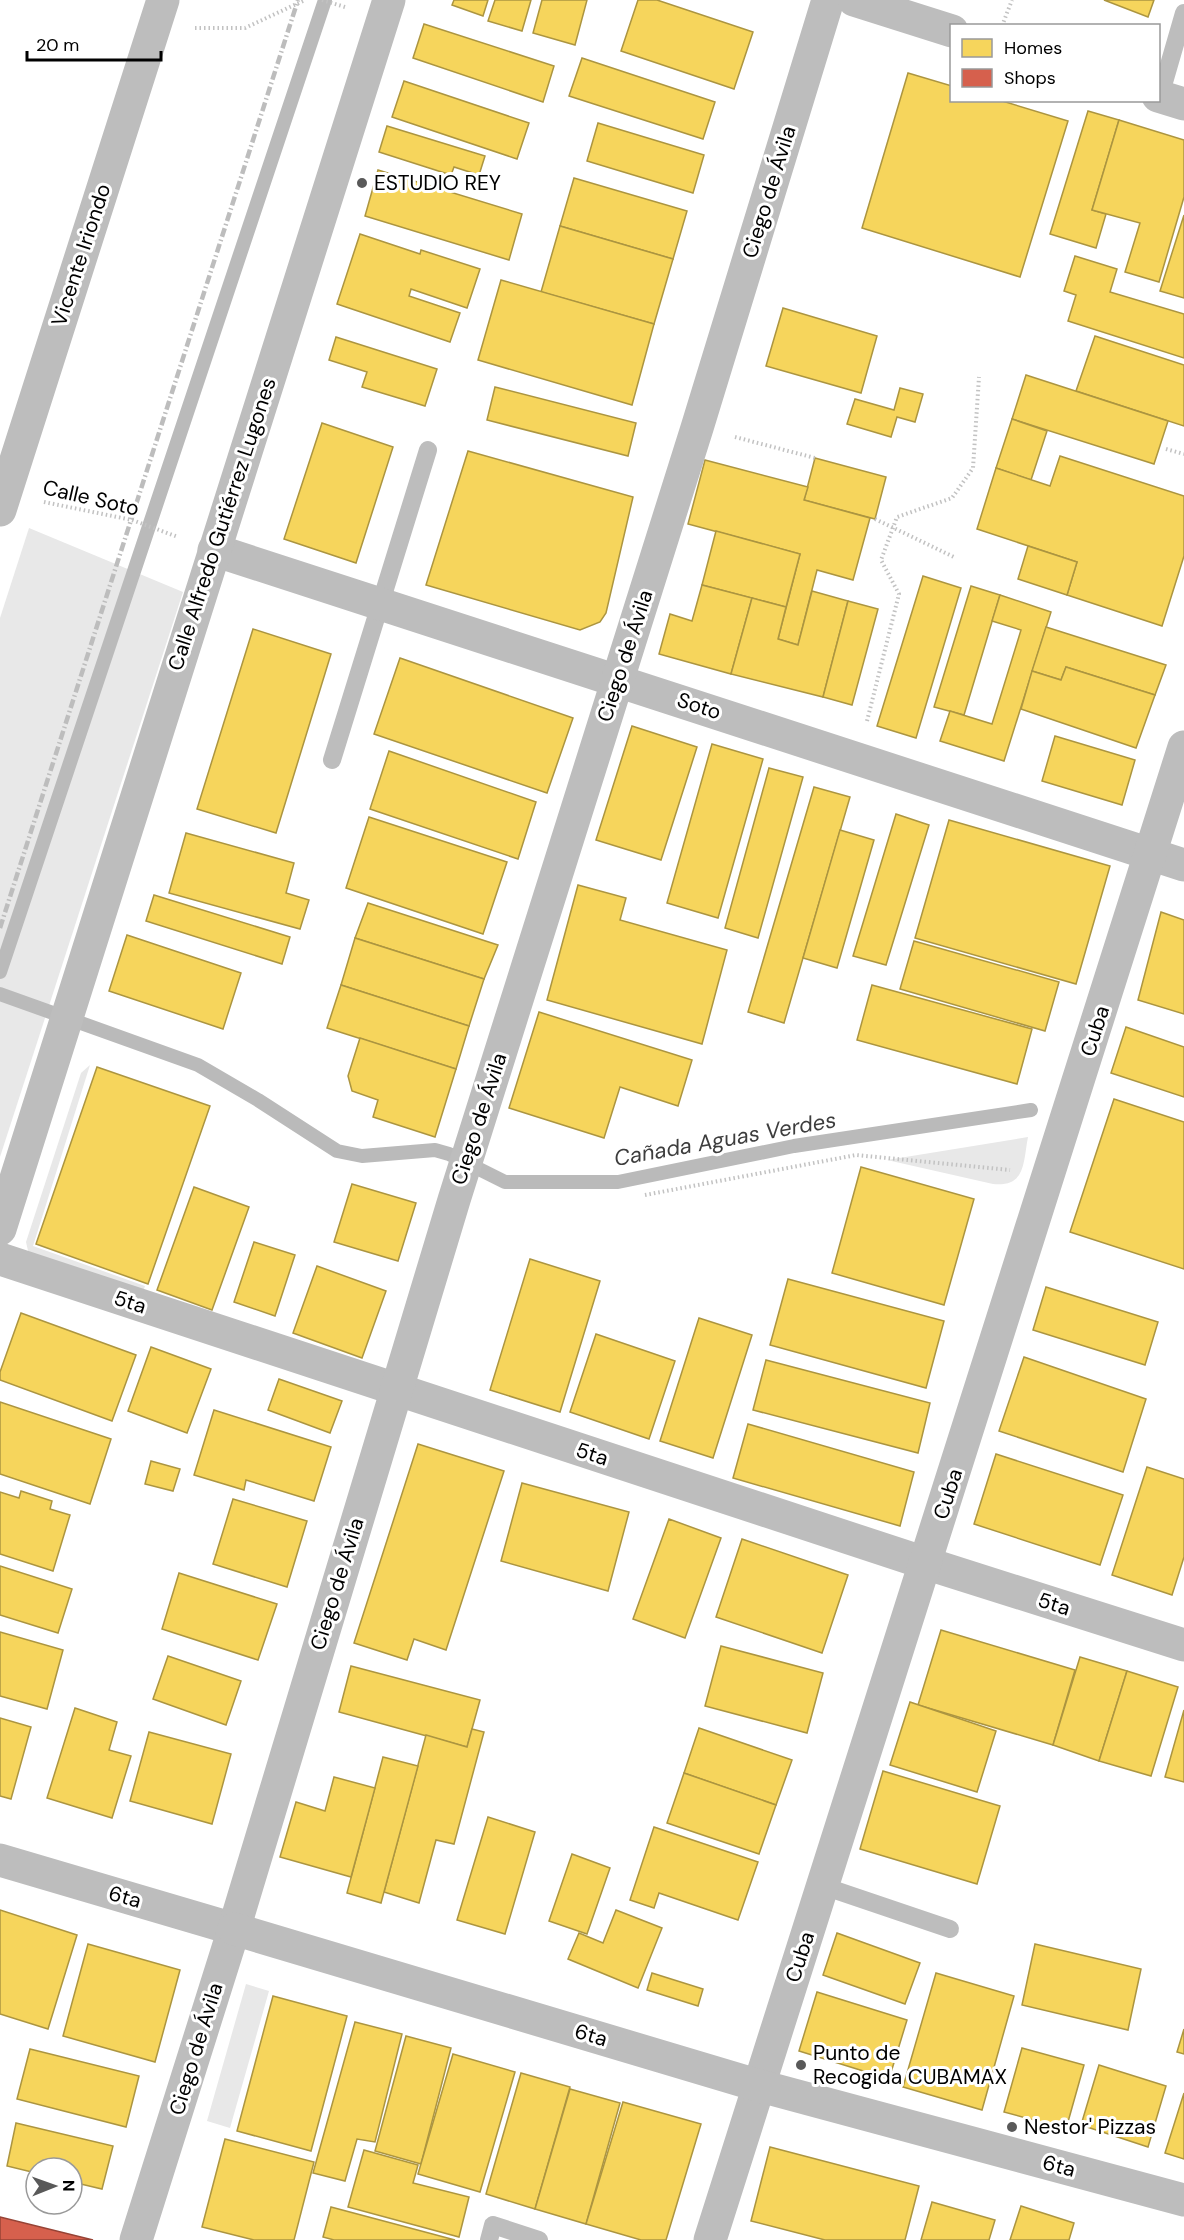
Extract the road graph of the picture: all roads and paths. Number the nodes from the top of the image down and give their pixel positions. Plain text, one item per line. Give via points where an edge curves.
1 (305, 0) edge
2 (322, 0) edge
3 (389, 0) edge
4 (828, 0) edge
5 (854, 0) edge
6 (1012, 0) edge
7 (338, 5) dead end
8 (1184, 13) edge
9 (158, 14) edge
10 (1003, 24) edge
11 (950, 31) edge
12 (1167, 99) edge
13 (979, 377) dead end
14 (698, 428) junction
15 (1166, 449) dead end
16 (428, 450) dead end
17 (1184, 454) edge
18 (815, 458) dead end
19 (2, 499) edge
20 (875, 519) dead end
21 (893, 528) junction
22 (169, 533) dead end
23 (214, 550) junction
24 (956, 558) dead end
25 (382, 604) junction
26 (617, 679) junction
27 (1184, 747) edge
28 (858, 758) junction
29 (332, 760) dead end
30 (1151, 854) junction
31 (1184, 865) edge
32 (1049, 1173) junction
33 (645, 1195) dead end
34 (0, 1229) edge
35 (0, 1259) edge
36 (396, 1390) junction
37 (926, 1563) junction
38 (1184, 1645) edge
39 (0, 1860) edge
40 (823, 1886) junction
41 (234, 1929) junction
42 (950, 1929) dead end
43 (760, 2086) junction
44 (1184, 2200) edge
45 (136, 2240) edge
46 (489, 2240) edge
47 (539, 2240) edge
48 (711, 2240) edge

1 - 9 path via 245,28
2 - 7 path
3 - 23 street, Calle Alfredo Gutiérrez Lugones
4 - 14 street, Ciego de Ávila
5 - 11 street
6 - 10 path
8 - 12 lane
9 - 19 street, Vicente Iriondo
13 - 21 path via 973,468 952,498 897,517
14 - 18 path
14 - 26 street, Ciego de Ávila
15 - 17 path
16 - 25 lane
19 - 22 path, Calle Soto via 132,520
20 - 21 path
21 - 24 path
21 - 28 path via 881,560 899,594
23 - 25 street, Soto
23 - 34 street, Calle Alfredo Gutiérrez Lugones
25 - 26 street, Soto
25 - 29 lane
26 - 28 street, Soto
26 - 36 street, Ciego de Ávila
27 - 30 street, Cuba
28 - 30 street, Soto
30 - 31 street, Soto
30 - 32 street, Cuba
32 - 33 path via 856,1155
32 - 37 street, Cuba
35 - 36 street, 5ta
36 - 37 street, 5ta
36 - 41 street, Ciego de Ávila
37 - 38 street, 5ta
37 - 40 street, Cuba
39 - 41 street, 6ta
40 - 42 lane
40 - 43 street, Cuba
41 - 43 street, 6ta
41 - 45 street, Ciego de Ávila
43 - 44 street, 6ta
43 - 48 street, Cuba
46 - 47 lane via 493,2225

